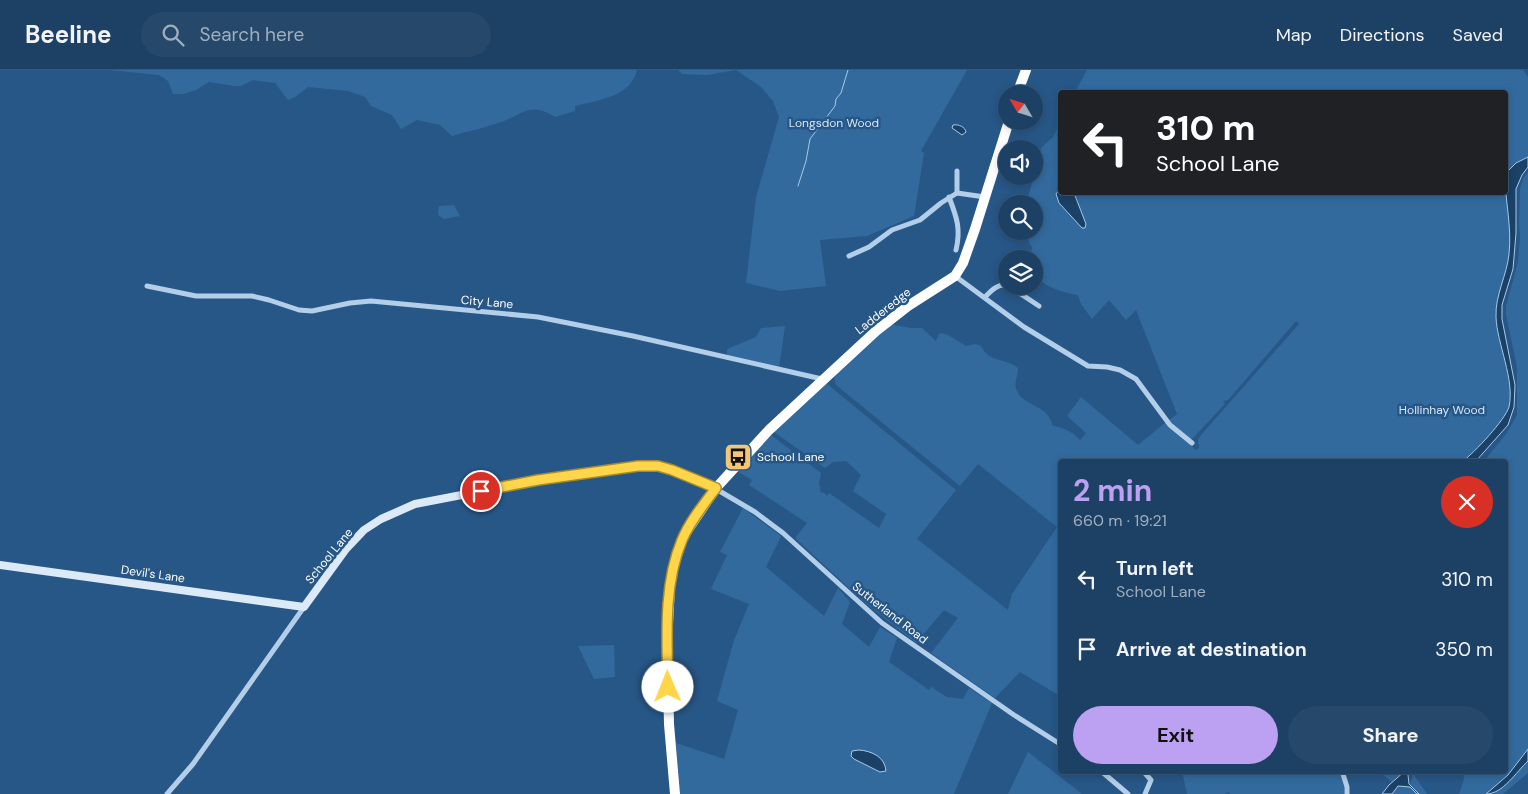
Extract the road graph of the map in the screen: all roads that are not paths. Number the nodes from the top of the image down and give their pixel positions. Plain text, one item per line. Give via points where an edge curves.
1 (1026, 70) edge
2 (1021, 85) edge
3 (1006, 130) edge
4 (957, 171) dead end
5 (957, 193) junction
6 (985, 196) junction
7 (949, 197) junction
8 (956, 250) dead end
9 (849, 256) dead end
10 (955, 276) junction
11 (147, 286) dead end
12 (998, 287) edge
13 (1022, 295) edge
14 (985, 297) junction
15 (1039, 306) dead end
16 (823, 379) junction
17 (1192, 443) dead end
18 (716, 488) junction
19 (0, 565) edge
20 (304, 607) junction
21 (1058, 743) edge
22 (1105, 774) edge
23 (1146, 774) edge
24 (1343, 774) edge
25 (167, 794) edge
26 (675, 794) edge
27 (1128, 794) edge
28 (1144, 794) edge
29 (1347, 794) edge

1 - 2 highway
3 - 6 highway
4 - 5 street
5 - 6 street
5 - 7 street
6 - 10 highway via 963,263
7 - 8 street via 958,222
7 - 9 street via 920,220 892,230 869,247
10 - 14 street
10 - 16 highway, Ladderedge via 908,306
11 - 16 street, City Lane via 196,296 252,296 299,310 312,311 371,301 538,317
12 - 14 street
13 - 15 street
14 - 17 street via 1024,327 1088,366 1117,369 1136,379 1170,425
16 - 18 highway, Ladderedge
18 - 20 street, School Lane via 658,466 638,466 538,480 415,504 364,530 346,549
18 - 21 street, Sutherland Road via 783,532 882,623
18 - 26 highway, Ladderedge via 683,537 670,587 668,697
19 - 20 street, Devil's Lane
20 - 25 street, School Lane via 193,764
22 - 27 street
23 - 28 street via 1151,780
24 - 29 street

